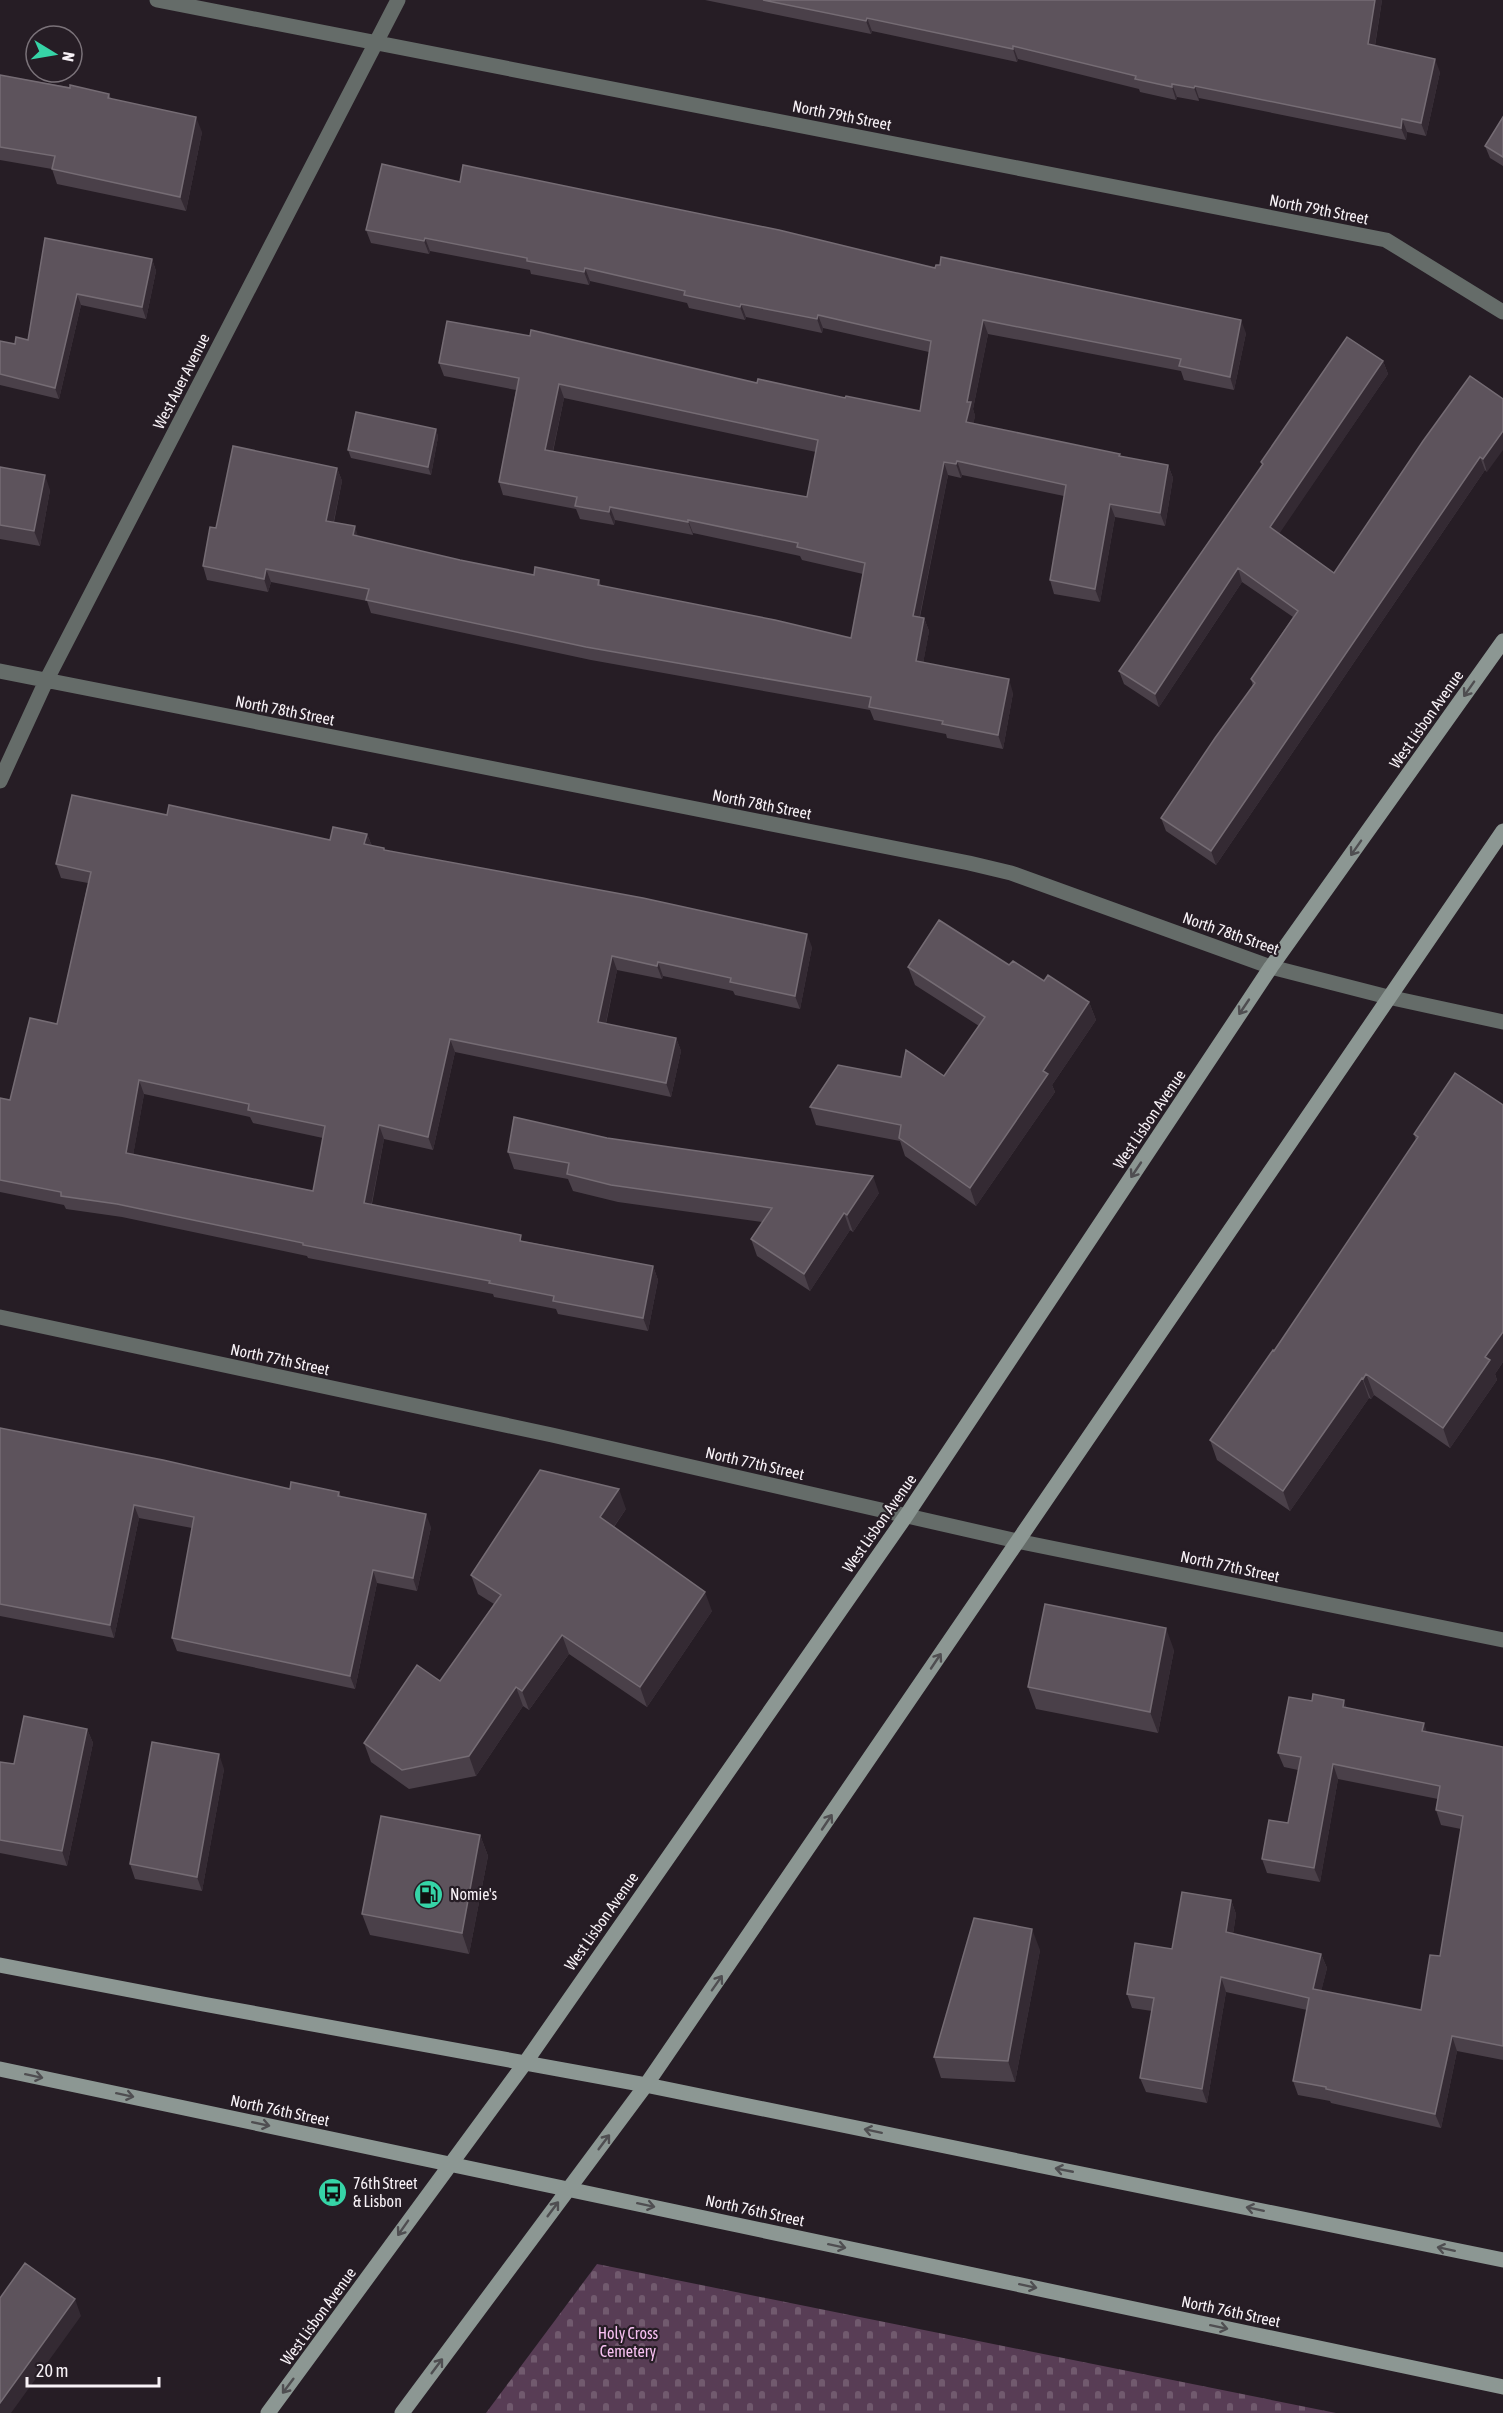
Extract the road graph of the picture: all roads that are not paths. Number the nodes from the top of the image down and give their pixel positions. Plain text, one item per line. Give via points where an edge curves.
1 (157, 0) edge
2 (398, 0) edge
3 (378, 42) junction
4 (1503, 312) edge
5 (1503, 641) edge
6 (0, 671) edge
7 (46, 681) junction
8 (0, 781) edge
9 (1503, 831) edge
10 (1271, 967) junction
11 (1388, 997) junction
12 (1503, 1022) edge
13 (0, 1317) edge
14 (906, 1516) junction
15 (1017, 1541) junction
16 (1503, 1640) edge
17 (0, 1965) edge
18 (525, 2062) junction
19 (0, 2068) edge
20 (646, 2085) junction
21 (449, 2164) junction
22 (569, 2189) junction
23 (1503, 2260) edge
24 (1503, 2387) edge
25 (268, 2413) edge
26 (402, 2413) edge

1 - 3 street, North 79th Street
2 - 3 street, West Auer Avenue
3 - 4 street, North 79th Street via 1386,240
3 - 7 street, West Auer Avenue
5 -> 10 main road, West Lisbon Avenue
6 - 7 street, North 78th Street
7 - 8 street, West Auer Avenue
7 - 10 street, North 78th Street via 969,862 1011,873
9 - 11 main road
10 - 11 street, North 78th Street
10 -> 14 main road, West Lisbon Avenue
11 - 12 street, North 78th Street
11 - 15 main road
13 - 14 street, North 77th Street via 552,1435
14 - 15 street, North 77th Street
14 - 18 main road, West Lisbon Avenue
15 - 16 street, North 77th Street
20 -> 15 main road
17 - 18 main road
18 - 20 main road
18 - 21 main road, West Lisbon Avenue
19 -> 21 main road, North 76th Street
22 -> 20 main road
23 -> 20 main road
21 - 22 main road, North 76th Street
21 -> 25 main road, West Lisbon Avenue
22 -> 24 main road, North 76th Street
26 -> 22 main road

